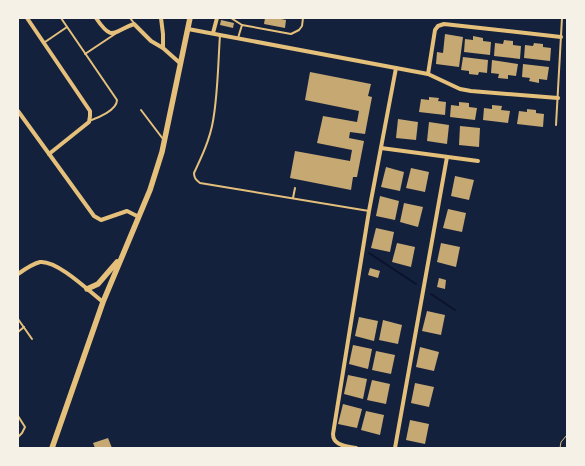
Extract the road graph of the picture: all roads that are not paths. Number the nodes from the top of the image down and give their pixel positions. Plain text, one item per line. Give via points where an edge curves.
1 (27, 18) edge
2 (61, 18) edge
3 (96, 18) edge
4 (130, 18) edge
5 (161, 18) edge
6 (190, 18) edge
7 (217, 18) edge
8 (230, 18) edge
9 (303, 18) edge
10 (562, 18) edge
11 (134, 24) junction
12 (242, 25) junction
13 (67, 27) junction
14 (188, 29) junction
15 (116, 33) junction
16 (213, 34) junction
17 (220, 35) junction
18 (561, 37) junction
19 (238, 38) junction
20 (44, 43) junction
21 (163, 48) junction
22 (85, 54) junction
23 (181, 64) junction
24 (396, 68) junction
25 (428, 74) junction
26 (558, 98) junction
27 (140, 110) dead end
28 (18, 111) edge
29 (89, 122) junction
30 (556, 125) dead end
31 (164, 140) junction
32 (381, 148) junction
33 (49, 154) junction
34 (447, 157) junction
35 (478, 160) dead end
36 (295, 188) dead end
37 (293, 198) junction
38 (369, 211) junction
39 (138, 217) junction
40 (121, 257) junction
41 (18, 274) edge
42 (87, 290) junction
43 (103, 302) junction
44 (18, 319) edge
45 (24, 327) junction
46 (18, 332) edge
47 (32, 338) dead end
48 (18, 416) edge
49 (18, 437) edge
50 (52, 448) edge
51 (356, 448) edge
52 (395, 448) edge

1 - 20 street
2 - 13 lane
3 - 15 street via 108,32
4 - 11 lane
5 - 21 street
6 - 14 main road
7 - 16 street
8 - 12 lane
9 - 12 lane via 302,26 291,34
10 - 18 lane
11 - 15 street
11 - 21 street via 151,41
12 - 19 lane
13 - 20 lane
13 - 22 lane
14 - 16 street
14 - 23 main road
15 - 22 lane
16 - 17 street
17 - 19 street
17 - 37 lane via 213,122 194,177 200,183
18 - 25 street via 444,24 435,30
18 - 26 lane
19 - 24 street
20 - 29 street via 86,105 90,116
21 - 23 street
22 - 29 lane via 117,100 116,105 102,116
23 - 31 main road
24 - 25 street
24 - 32 street
25 - 26 street via 465,90
26 - 30 lane
27 - 31 lane
28 - 33 street
29 - 33 street
31 - 39 main road via 156,172
32 - 34 street
32 - 38 street
33 - 39 street via 94,216 101,220 127,211
34 - 35 street
34 - 52 street
36 - 37 lane
37 - 38 lane
38 - 51 street via 333,434 336,442
39 - 40 main road
40 - 42 main road via 98,284
40 - 43 main road
41 - 42 street via 32,265 47,262 64,270
42 - 43 street
43 - 50 main road
44 - 45 lane
45 - 46 lane
45 - 47 lane
48 - 49 lane via 25,426

